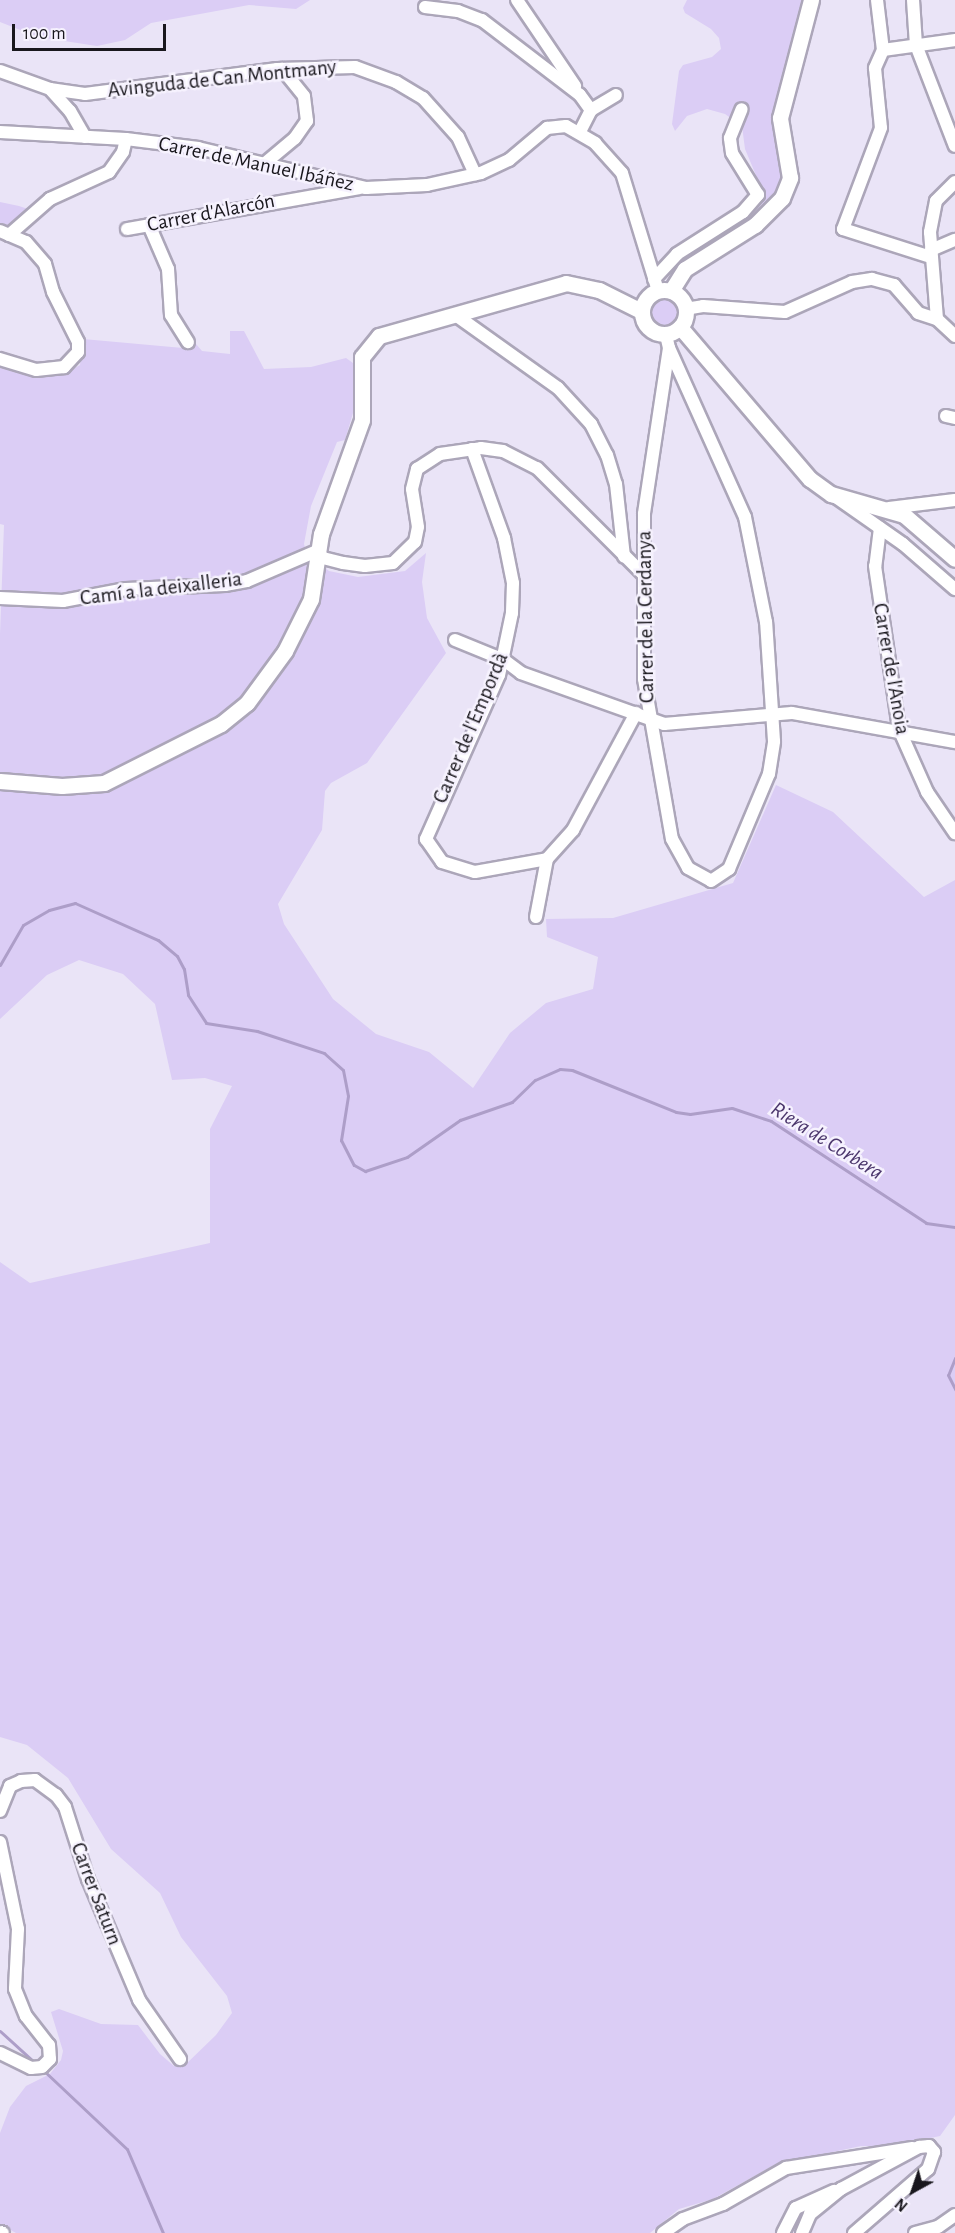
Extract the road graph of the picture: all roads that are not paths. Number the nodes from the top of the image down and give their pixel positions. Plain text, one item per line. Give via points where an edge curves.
1 (517, 0) edge
2 (811, 0) edge
3 (877, 0) edge
4 (913, 0) edge
5 (425, 7) dead end
6 (955, 40) edge
7 (916, 45) junction
8 (883, 50) junction
9 (282, 69) junction
10 (0, 71) edge
11 (50, 89) junction
12 (576, 91) junction
13 (85, 94) junction
14 (616, 95) dead end
15 (742, 109) dead end
16 (591, 110) junction
17 (70, 111) junction
18 (0, 132) edge
19 (580, 132) junction
20 (85, 137) junction
21 (126, 139) junction
22 (955, 146) edge
23 (264, 164) junction
24 (475, 174) junction
25 (955, 182) edge
26 (366, 188) junction
27 (149, 225) junction
28 (127, 229) dead end
29 (4, 233) edge
30 (955, 240) edge
31 (931, 254) junction
32 (661, 287) junction
33 (685, 309) junction
34 (641, 311) junction
35 (457, 316) junction
36 (937, 319) junction
37 (680, 327) junction
38 (955, 336) edge
39 (188, 342) dead end
40 (669, 350) junction
41 (0, 359) edge
42 (472, 449) junction
43 (831, 494) junction
44 (955, 500) edge
45 (922, 503) junction
46 (890, 508) junction
47 (915, 521) junction
48 (880, 528) junction
49 (317, 551) junction
50 (624, 557) junction
51 (955, 559) edge
52 (644, 575) junction
53 (955, 589) edge
54 (0, 598) edge
55 (455, 640) dead end
56 (504, 660) junction
57 (636, 713) junction
58 (772, 714) junction
59 (649, 718) junction
60 (898, 729) junction
61 (955, 742) edge
62 (0, 782) edge
63 (955, 833) edge
64 (547, 859) junction
65 (536, 917) dead end
66 (0, 1811) edge
67 (0, 1842) edge
68 (0, 2053) edge
69 (180, 2059) dead end
70 (919, 2147) junction
71 (841, 2188) junction
72 (955, 2215) edge
73 (663, 2233) edge
74 (783, 2233) edge
75 (802, 2233) edge
76 (854, 2233) edge
77 (915, 2233) edge

1 - 12 street
2 - 32 street via 779,127 790,178 782,198 755,225
3 - 8 street
4 - 7 street
5 - 12 street via 458,10 482,20
6 - 7 street
7 - 8 street
7 - 22 street
8 - 31 street via 875,68 881,128 843,229
9 - 13 street, Avinguda de Can Montmany
9 - 23 street via 304,96 307,121 295,138
9 - 24 street, Avinguda de Can Montmany via 355,67 408,88 445,121
10 - 11 street, Avinguda de Can Montmany
11 - 13 street, Avinguda de Can Montmany
11 - 17 street, Avinguda de Can Montmany
12 - 16 street
13 - 17 street, Avinguda de Can Montmany
14 - 16 street
15 - 32 street via 730,138 732,153 758,195 743,212 677,254
16 - 19 street
17 - 20 street, Avinguda de Can Montmany
18 - 20 street, Carrer de Manuel Ibáñez
19 - 24 street via 562,125 547,128 509,160
19 - 32 street via 622,173
20 - 21 street, Carrer de Manuel Ibáñez
21 - 23 street, Carrer de Manuel Ibáñez via 198,148
21 - 29 street via 123,152 109,172 50,199
23 - 26 street, Carrer de Manuel Ibáñez
24 - 26 street, Carrer de Manuel Ibáñez via 427,185
25 - 31 street via 932,208
26 - 27 street, Carrer d'Alarcón
27 - 28 street, Carrer d'Alarcón
27 - 39 street via 168,268 171,315
29 - 41 street via 26,242 45,264 53,292 78,342 78,352 64,367 36,370
30 - 31 street
31 - 36 street
32 - 33 street via 681,298
32 - 34 street via 646,299
33 - 36 street via 703,306 785,312 852,282 872,279 894,285 918,313
33 - 37 street
34 - 35 street via 598,290 566,283
34 - 40 street via 649,329
35 - 49 street via 387,333 373,341 364,353 362,420
35 - 50 street via 558,387 591,424 616,484
36 - 38 street
37 - 40 street
37 - 43 street via 799,469
40 - 52 street, Carrer de la Cerdanya via 644,514
40 - 58 street via 745,517 766,622
42 - 49 street via 440,454 417,470 412,489 418,527 415,542 401,559 365,566 330,560
42 - 50 street via 503,451 537,468
42 - 56 street, Carrer de l'Empordà via 494,502 510,563 512,614
43 - 46 street
43 - 48 street
44 - 45 street
45 - 46 street
45 - 47 street
46 - 47 street
47 - 51 street
48 - 53 street
48 - 60 street, Carrer de l'Anoia via 875,566
49 - 54 street, Camí a la deixalleria via 247,581 225,585 126,589 63,601
49 - 62 street via 311,599 285,651 247,703 221,724 104,783 62,786
50 - 52 street
52 - 59 street, Carrer de la Cerdanya via 644,679
55 - 56 street
56 - 57 street via 521,673
56 - 64 street, Carrer de l'Empordà via 426,839 442,862 475,872
57 - 59 street
57 - 64 street via 573,830
58 - 59 street via 682,724
58 - 59 street, Carrer de la Cerdanya via 774,741 755,811 729,869 711,881 688,868 672,839
58 - 60 street
60 - 61 street
60 - 63 street, Carrer de l'Anoia via 927,792
64 - 65 street
66 - 69 street, Carrer Saturn via 9,1786 21,1780 34,1780 56,1795 65,1807 87,1879 139,2000
67 - 68 street via 18,1929 15,1989 26,2016 49,2045 50,2059 42,2067 31,2068
70 - 71 street
70 - 73 street via 786,2168 723,2204 683,2219
70 - 76 street via 929,2146 934,2152 928,2169
71 - 74 street via 796,2208
71 - 75 street via 810,2214
72 - 77 street via 938,2227

